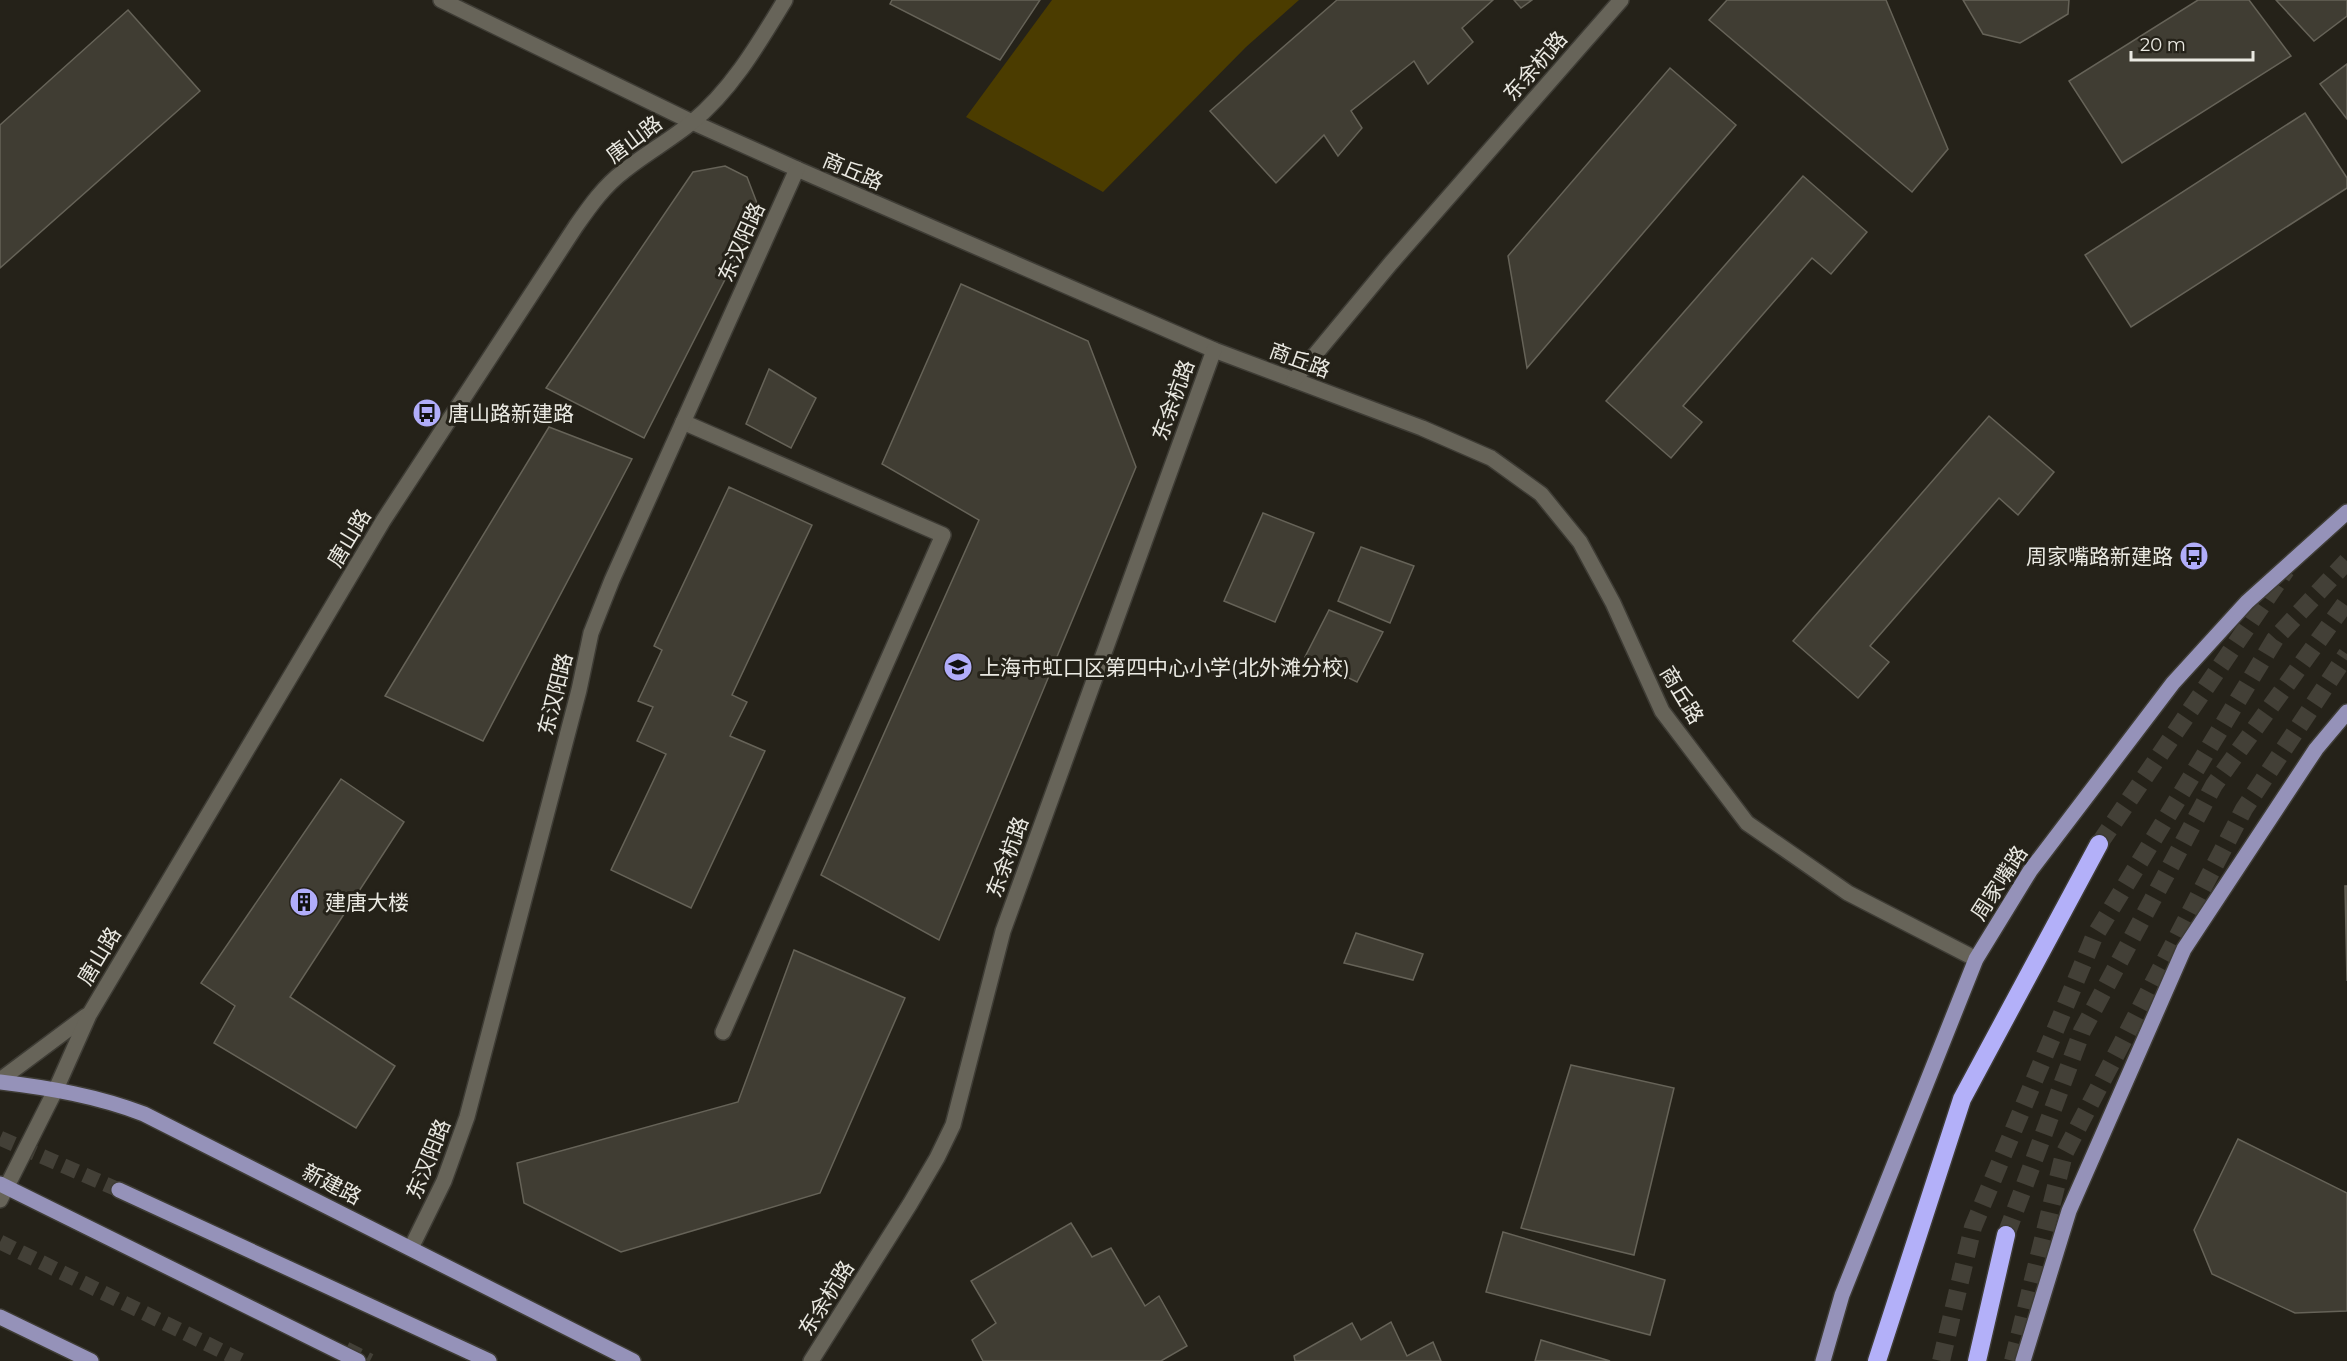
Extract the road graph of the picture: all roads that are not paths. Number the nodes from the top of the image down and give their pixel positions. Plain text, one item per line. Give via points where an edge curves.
1 (441, 0) edge
2 (785, 0) edge
3 (1621, 0) edge
4 (692, 122) junction
5 (797, 169) junction
6 (1214, 350) junction
7 (1294, 380) junction
8 (683, 422) junction
9 (2347, 512) edge
10 (2347, 712) edge
11 (2099, 844) tunnel mouth
12 (1976, 958) junction
13 (89, 1015) junction
14 (723, 1032) dead end
15 (0, 1081) edge
16 (56, 1089) junction
17 (119, 1190) tunnel mouth
18 (2, 1191) edge
19 (2006, 1235) tunnel mouth
20 (411, 1248) junction
21 (0, 1317) edge
22 (91, 1361) edge
23 (358, 1361) tunnel mouth
24 (489, 1361) edge
25 (633, 1361) edge
26 (811, 1361) edge
27 (1823, 1361) edge
28 (1877, 1361) edge
29 (1977, 1361) edge
30 (2023, 1361) edge

1 - 4 street, 商丘路
2 - 4 street via 754,51
3 - 7 street, 东余杭路
4 - 5 street, 商丘路
4 - 13 street, 唐山路 via 622,172 599,194 576,226 383,521
5 - 6 street, 商丘路
5 - 8 street, 东汉阳路
6 - 7 street, 商丘路
6 - 26 street, 东余杭路 via 1003,931 953,1125 910,1204
7 - 12 street, 商丘路 via 1458,442 1491,458 1541,494 1580,542 1597,572 1662,711 1747,823 1848,893
8 - 14 street via 943,535
8 - 20 street, 东汉阳路 via 591,633 467,1117 444,1181
9 - 12 main road, 周家嘴路 via 2247,602 2173,683 2030,871
10 - 30 main road via 2316,749 2184,949 2069,1211
11 - 28 highway via 1962,1099
12 - 27 main road, 周家嘴路 via 1842,1294
13 - 15 street, 唐山路
13 - 16 street, 唐山路
15 - 16 main road, 新建路
16 - 18 street, 唐山路
16 - 20 main road, 新建路 via 104,1099 144,1114
17 - 24 main road
18 - 23 main road
19 - 29 highway
20 - 25 main road, 新建路
21 - 22 main road

